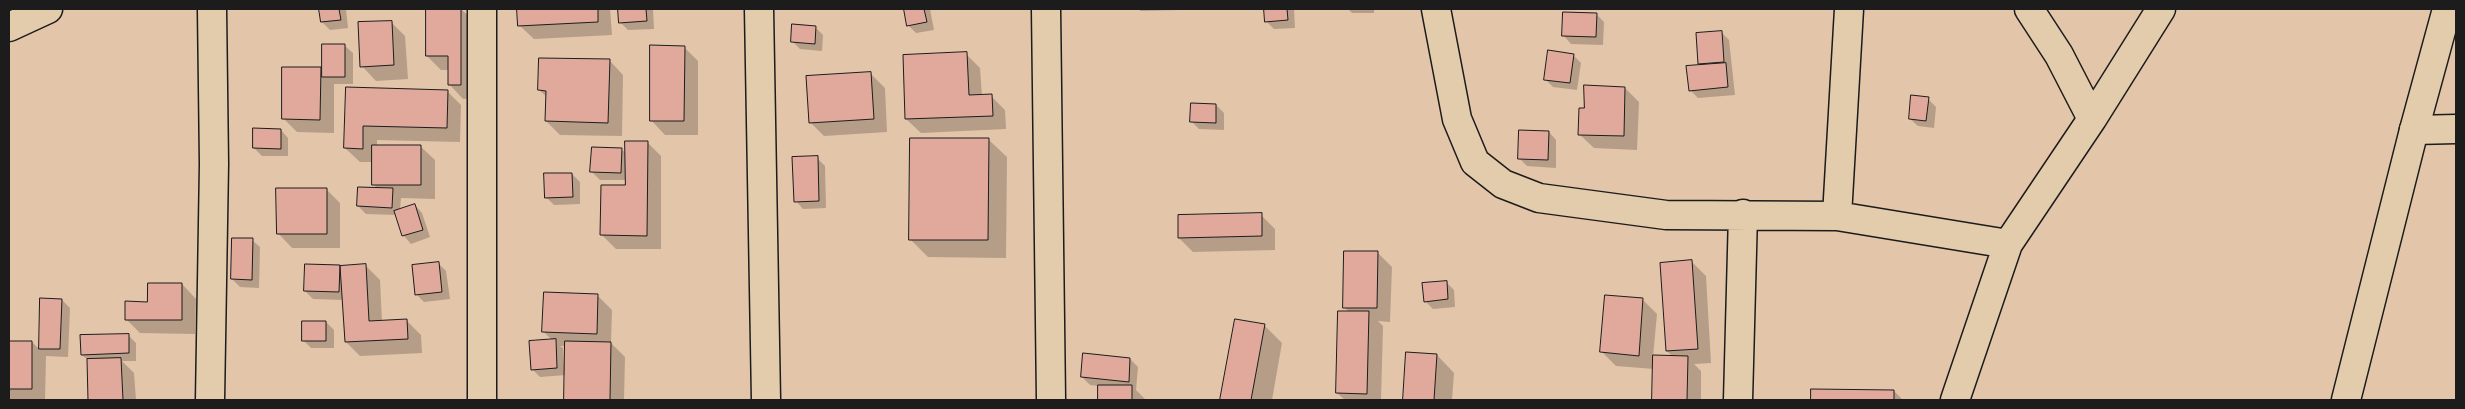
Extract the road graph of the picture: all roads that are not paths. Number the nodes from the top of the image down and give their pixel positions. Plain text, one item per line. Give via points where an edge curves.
1 (48, 9) edge
2 (212, 9) edge
3 (482, 9) edge
4 (760, 9) edge
5 (1046, 9) edge
6 (1436, 9) edge
7 (1849, 9) edge
8 (2029, 9) edge
9 (2161, 9) edge
10 (2447, 9) edge
11 (9, 27) edge
12 (2092, 119) junction
13 (2456, 129) edge
14 (2414, 130) junction
15 (1743, 214) junction
16 (1837, 216) junction
17 (2008, 244) junction
18 (210, 400) edge
19 (482, 400) edge
20 (766, 400) edge
21 (1051, 400) edge
22 (1738, 400) edge
23 (1955, 400) edge
24 (2346, 400) edge

1 - 11 main road
2 - 18 main road via 214,164
3 - 19 main road
4 - 20 main road
5 - 21 main road
6 - 15 main road via 1457,120 1475,162 1503,184 1539,198 1666,215
7 - 16 main road
8 - 12 main road
9 - 12 main road
10 - 14 main road
12 - 17 main road
13 - 14 main road
14 - 24 main road
15 - 16 main road
15 - 22 main road
16 - 17 main road
17 - 23 main road

